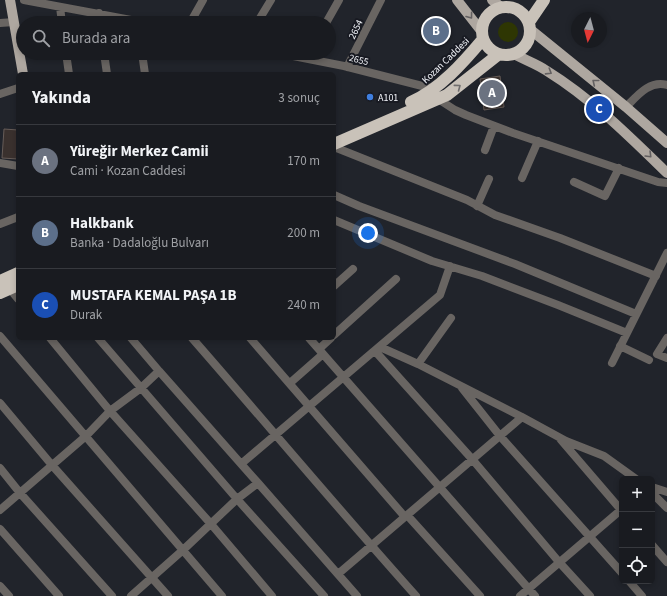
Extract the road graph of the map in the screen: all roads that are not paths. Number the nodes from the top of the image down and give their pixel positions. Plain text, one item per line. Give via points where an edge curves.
1 (10, 0) edge
2 (24, 0) edge
3 (203, 0) edge
4 (271, 0) edge
5 (339, 0) edge
6 (381, 0) edge
7 (457, 0) edge
8 (544, 0) edge
9 (505, 4) edge
10 (60, 6) junction
11 (99, 13) junction
12 (61, 16) edge
13 (99, 16) edge
14 (112, 16) edge
15 (194, 16) edge
16 (262, 16) edge
17 (330, 16) edge
18 (14, 22) junction
19 (0, 23) edge
20 (530, 26) junction
21 (16, 34) edge
22 (482, 35) junction
23 (499, 54) junction
24 (514, 54) junction
25 (21, 60) edge
26 (67, 60) edge
27 (105, 60) edge
28 (143, 60) edge
29 (326, 60) edge
30 (348, 67) junction
31 (23, 72) edge
32 (69, 72) edge
33 (107, 72) edge
34 (145, 72) edge
35 (667, 85) edge
36 (16, 89) edge
37 (0, 94) edge
38 (436, 94) junction
39 (626, 107) junction
40 (494, 126) junction
41 (336, 135) edge
42 (538, 141) junction
43 (667, 143) edge
44 (336, 145) edge
45 (336, 147) edge
46 (485, 150) dead end
47 (0, 163) edge
48 (16, 166) edge
49 (619, 168) junction
50 (667, 173) edge
51 (522, 178) dead end
52 (489, 179) dead end
53 (574, 182) dead end
54 (667, 183) edge
55 (336, 195) edge
56 (477, 206) junction
57 (16, 218) edge
58 (336, 221) edge
59 (0, 224) edge
60 (667, 253) edge
61 (450, 266) junction
62 (353, 269) dead end
63 (16, 276) edge
64 (656, 276) junction
65 (396, 279) dead end
66 (336, 284) edge
67 (7, 287) edge
68 (16, 297) edge
69 (636, 314) junction
70 (451, 318) dead end
71 (626, 332) junction
72 (336, 333) edge
73 (0, 336) edge
74 (667, 338) edge
75 (52, 340) edge
76 (100, 340) edge
77 (134, 340) edge
78 (194, 340) edge
79 (252, 340) edge
80 (311, 340) edge
81 (330, 340) edge
82 (620, 346) junction
83 (378, 349) junction
84 (321, 352) junction
85 (667, 358) edge
86 (649, 360) dead end
87 (612, 363) dead end
88 (418, 364) junction
89 (159, 371) junction
90 (343, 378) junction
91 (290, 383) junction
92 (460, 386) junction
93 (141, 388) junction
94 (0, 403) edge
95 (309, 406) junction
96 (110, 411) junction
97 (522, 417) junction
98 (276, 434) junction
99 (86, 436) junction
100 (500, 436) junction
101 (558, 437) junction
102 (472, 459) junction
103 (51, 464) junction
104 (241, 464) junction
105 (0, 468) edge
106 (632, 476) edge
107 (258, 483) junction
108 (440, 487) junction
109 (655, 488) edge
110 (20, 492) junction
111 (667, 492) edge
112 (655, 496) edge
113 (238, 499) junction
114 (619, 507) edge
115 (667, 508) edge
116 (0, 510) edge
117 (620, 512) edge
118 (406, 516) junction
119 (211, 524) junction
120 (0, 529) edge
121 (590, 537) junction
122 (371, 546) junction
123 (655, 548) edge
124 (183, 550) junction
125 (559, 562) junction
126 (667, 562) edge
127 (619, 570) edge
128 (338, 574) junction
129 (153, 577) junction
130 (632, 584) edge
131 (0, 586) edge
132 (528, 588) junction
133 (9, 596) edge
134 (59, 596) edge
135 (112, 596) edge
136 (131, 596) edge
137 (168, 596) edge
138 (222, 596) edge
139 (272, 596) edge
140 (324, 596) edge
141 (358, 596) edge
142 (416, 596) edge
143 (480, 596) edge
144 (520, 596) edge
145 (535, 596) edge
146 (590, 596) edge
147 (642, 596) edge

1 - 18 main road
2 - 10 street
3 - 15 street
4 - 16 street
5 - 17 street
6 - 30 street, 2654
7 -> 22 main road
8 - 20 highway
9 - 20 highway via 524,15
9 - 22 highway via 487,16 483,23
10 - 11 street
10 - 12 street
11 - 13 street
11 - 14 street
18 - 19 street
18 - 21 main road
20 - 24 highway via 530,38 526,45
39 -> 20 main road
22 - 23 highway via 487,46
22 - 38 highway, Kozan Caddesi via 467,58
23 - 24 highway
38 -> 23 highway, Kozan Caddesi via 447,95
24 -> 50 main road via 546,70 579,92 632,138
25 - 31 main road
26 - 32 street
27 - 33 street
28 - 34 street
29 - 30 street, 2655
30 - 38 street, 2655
35 - 39 street via 658,84 647,88
36 - 37 street
38 - 40 street, 2655 via 455,110
38 - 41 highway, Kozan Caddesi via 422,97
38 - 44 highway, Kozan Caddesi
39 - 43 main road
40 - 42 street, 2655
40 - 46 street
42 - 49 street, 2655
42 - 51 street
45 - 56 street
47 - 48 street
49 - 53 street via 605,196
49 - 54 street, 2655
52 - 56 street
55 - 69 street
56 - 64 street
57 - 59 street
58 - 61 street
60 - 64 street
61 - 71 street
61 - 83 street via 440,295
62 - 66 street
63 - 67 highway
64 - 69 street
65 - 72 street
67 - 68 street
69 - 71 street
70 - 88 street
71 - 82 street
73 - 99 street
74 - 85 street via 657,354
75 - 96 street
76 - 93 street
77 - 89 street
78 - 98 street
79 - 91 street
80 - 84 street
81 - 84 street
82 - 86 street
82 - 87 street
83 - 88 street
83 - 90 street
83 - 102 street
84 - 90 street
84 - 91 street
88 - 92 street
89 - 93 street
89 - 104 street
90 - 95 street
90 - 108 street
91 - 95 street
92 - 97 street
92 - 100 street
93 - 96 street
93 - 113 street
94 - 103 street
95 - 98 street
95 - 118 street
96 - 99 street
96 - 119 street
97 - 100 street
97 - 101 street
98 - 104 street
98 - 122 street
99 - 103 street
99 - 124 street
100 - 102 street
100 - 121 street
101 - 106 street via 604,456
101 - 114 street
102 - 108 street
102 - 125 street
103 - 110 street
103 - 129 street
104 - 107 street
105 - 110 street
107 - 113 street
107 - 128 street
108 - 118 street
108 - 132 street
109 - 111 street
110 - 116 street
110 - 135 street
112 - 115 street
113 - 119 street
113 - 140 street
117 - 121 street
118 - 122 street
118 - 143 street
119 - 124 street
119 - 139 street
120 - 134 street
121 - 125 street
121 - 127 street
122 - 128 street
122 - 142 street
123 - 126 street
124 - 129 street
124 - 138 street
125 - 132 street
125 - 146 street
128 - 141 street
129 - 136 street
129 - 137 street
130 - 147 street
131 - 133 street
132 - 144 street
132 - 145 street

